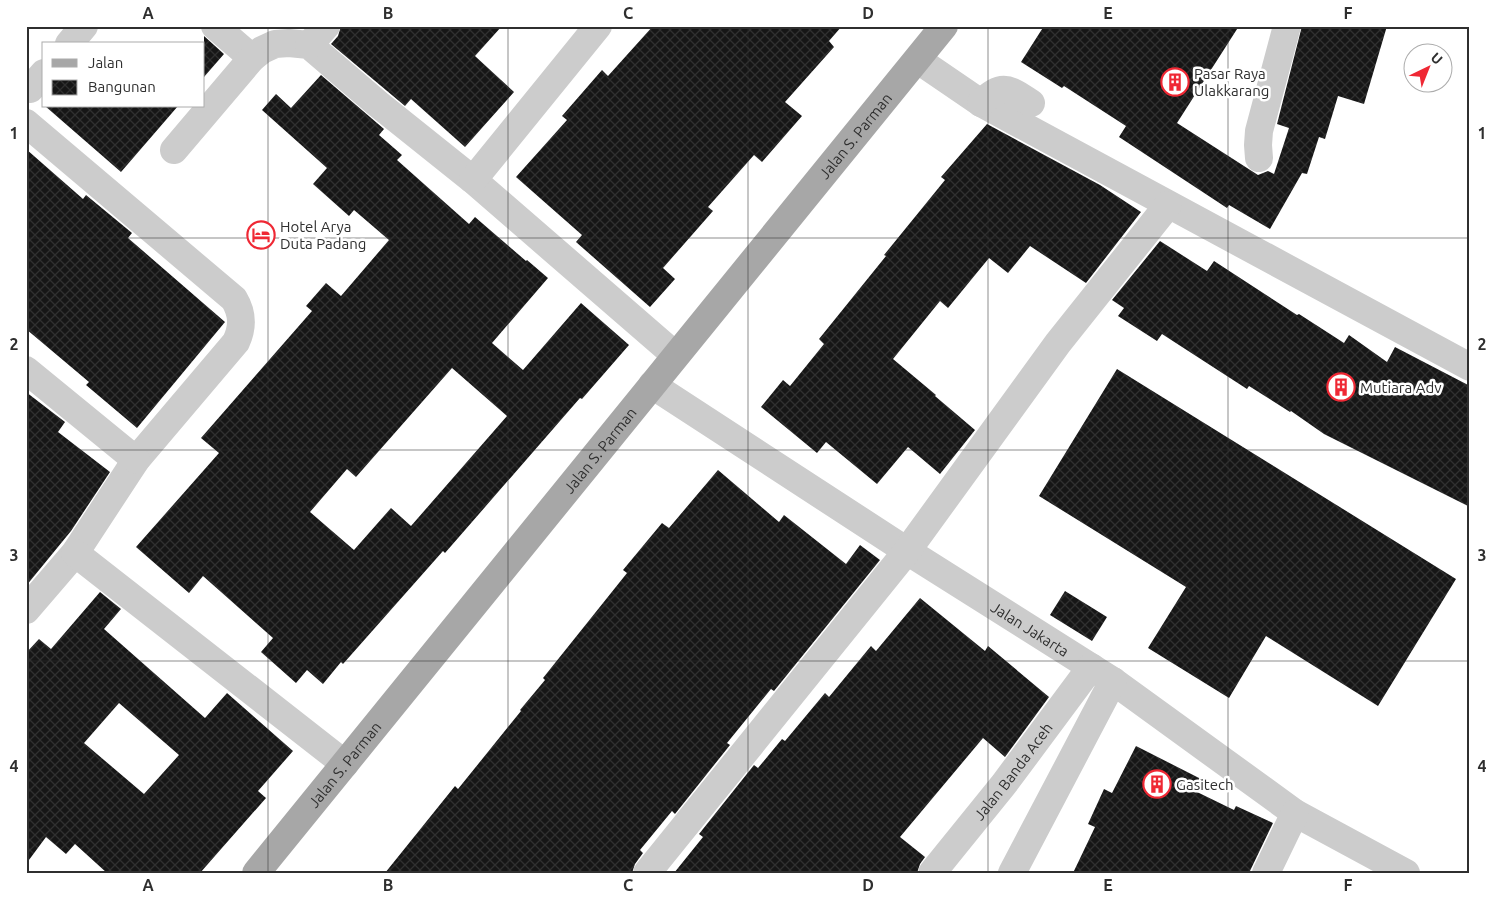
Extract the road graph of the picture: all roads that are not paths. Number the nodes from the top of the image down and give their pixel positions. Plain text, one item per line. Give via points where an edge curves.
1 (84, 26) edge
2 (215, 26) edge
3 (598, 26) edge
4 (944, 26) edge
5 (1287, 26) edge
6 (317, 36) edge
7 (71, 42) edge
8 (252, 58) junction
9 (918, 60) junction
10 (981, 103) junction
11 (1031, 103) dead end
12 (26, 123) edge
13 (174, 150) dead end
14 (1259, 158) dead end
15 (473, 180) junction
16 (1168, 205) junction
17 (675, 355) junction
18 (1470, 367) edge
19 (26, 370) edge
20 (652, 385) junction
21 (136, 460) junction
22 (907, 551) junction
23 (75, 553) junction
24 (28, 604) edge
25 (1102, 674) junction
26 (345, 764) junction
27 (1295, 813) junction
28 (256, 873) edge
29 (646, 873) edge
30 (932, 873) edge
31 (1012, 873) edge
32 (1266, 873) edge
33 (1406, 873) edge

1 - 7 street
2 - 8 street
3 - 15 street
4 - 9 main road, Jalan S. Parman
5 - 14 street via 1260,131
6 - 8 street via 275,44
6 - 15 street via 378,104
8 - 13 street
9 - 10 street
9 - 17 main road, Jalan S. Parman
10 - 11 street via 1000,90 1012,92
10 - 16 street
12 - 21 street via 234,299 240,309 241,332 236,342
15 - 17 street
16 - 18 street
16 - 22 street via 1058,343
17 - 20 main road, Jalan S. Parman
19 - 21 street
20 - 22 street, Jalan Jakarta
20 - 26 main road, Jalan S. Parman
21 - 23 street
22 - 25 street, Jalan Jakarta
22 - 29 street
23 - 24 street
23 - 26 street
25 - 27 street, Jalan Jakarta
25 - 30 street, Jalan Banda Aceh via 1004,784
25 - 31 street
26 - 28 main road, Jalan S. Parman
27 - 32 street
27 - 33 street, Jalan Jakarta

